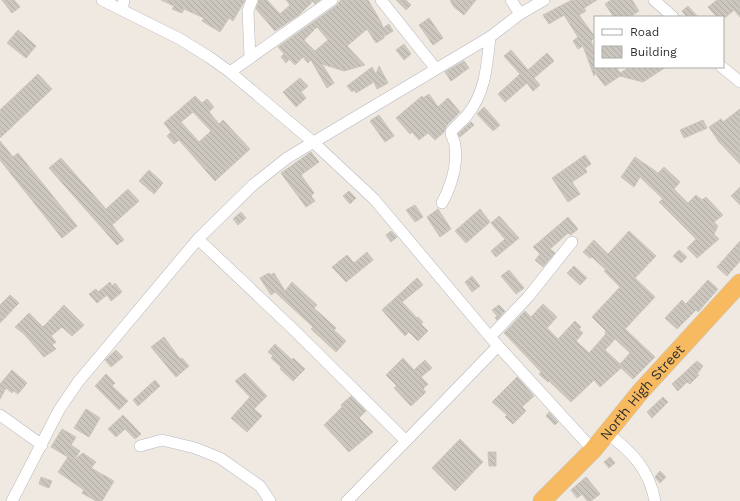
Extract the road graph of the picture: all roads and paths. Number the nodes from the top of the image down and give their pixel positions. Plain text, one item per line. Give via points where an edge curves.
1 (102, 0) edge
2 (252, 0) edge
3 (332, 0) edge
4 (381, 0) edge
5 (511, 0) edge
6 (544, 0) edge
7 (654, 0) edge
8 (123, 5) edge
9 (520, 14) junction
10 (672, 16) edge
11 (490, 37) junction
12 (250, 58) junction
13 (723, 68) edge
14 (436, 69) junction
15 (230, 72) junction
16 (740, 82) edge
17 (313, 142) junction
18 (442, 203) dead end
19 (198, 239) junction
20 (572, 242) dead end
21 (740, 283) edge
22 (490, 337) junction
23 (498, 346) junction
24 (0, 415) edge
25 (607, 433) junction
26 (406, 441) junction
27 (42, 445) junction
28 (140, 446) dead end
29 (593, 450) junction
30 (12, 501) edge
31 (270, 501) edge
32 (347, 501) edge
33 (542, 501) edge
34 (655, 501) edge

1 - 8 street
2 - 12 street via 248,11
3 - 12 street
4 - 14 street
5 - 9 street
6 - 9 street
7 - 10 street
8 - 15 street
9 - 11 street
11 - 14 street
11 - 18 street via 482,90 469,114 451,132 456,149 453,176
12 - 15 street
13 - 16 street
14 - 17 street
15 - 17 street
17 - 19 street via 253,185
17 - 22 street via 374,199
19 - 26 street
19 - 27 street via 78,382 59,410
20 - 22 street via 528,297
21 - 25 highway, North High Street
22 - 23 street
23 - 26 street
23 - 29 street
24 - 27 street
25 - 29 highway, North High Street
25 - 34 street via 629,449 643,468 652,486
26 - 32 street
27 - 30 street
28 - 31 street via 162,440 195,448 220,458 260,486
29 - 33 highway, North High Street

